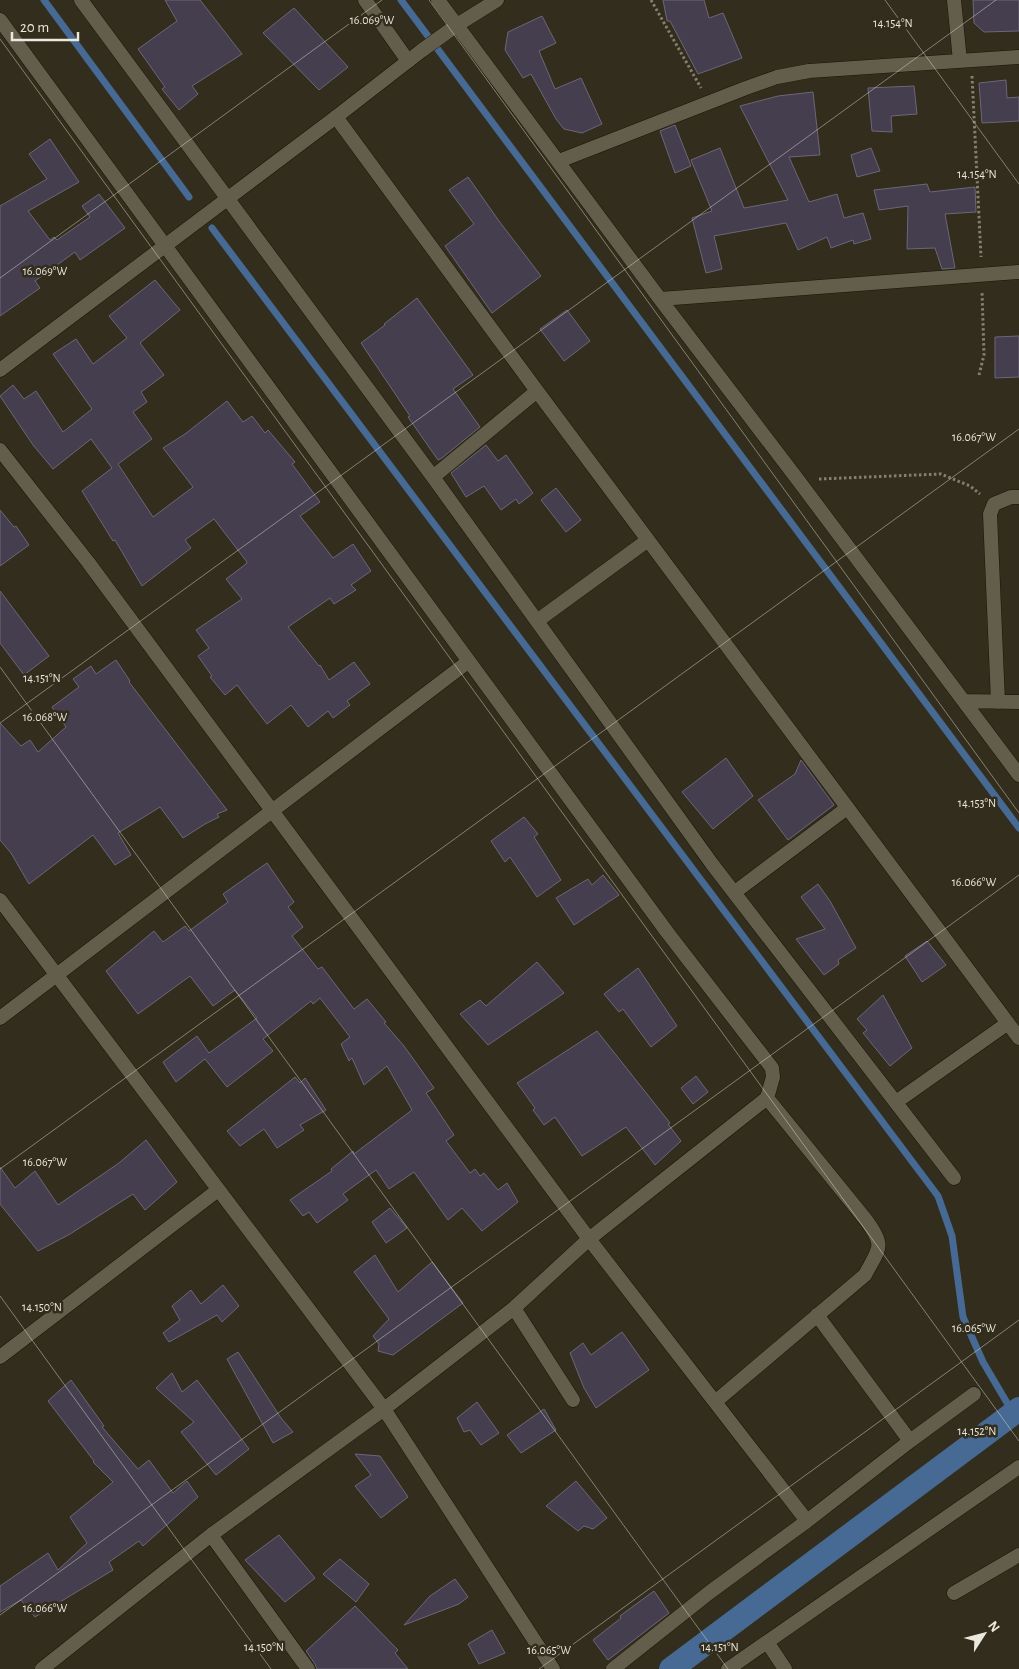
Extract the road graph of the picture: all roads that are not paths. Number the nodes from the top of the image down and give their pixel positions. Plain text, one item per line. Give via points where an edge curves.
1 (81, 0) edge
2 (365, 0) edge
3 (438, 0) edge
4 (497, 0) edge
5 (954, 0) edge
6 (0, 20) edge
7 (452, 29) junction
8 (1019, 57) edge
9 (966, 61) junction
10 (408, 62) junction
11 (336, 117) junction
12 (559, 161) junction
13 (227, 198) junction
14 (164, 245) junction
15 (1019, 272) edge
16 (660, 299) junction
17 (0, 370) edge
18 (537, 392) junction
19 (0, 450) edge
20 (433, 477) junction
21 (1019, 497) edge
22 (648, 540) junction
23 (537, 621) junction
24 (469, 661) junction
25 (964, 701) junction
26 (998, 702) junction
27 (1019, 702) edge
28 (1019, 775) edge
29 (847, 808) junction
30 (273, 810) junction
31 (735, 892) junction
32 (0, 900) edge
33 (56, 975) junction
34 (0, 1018) edge
35 (1008, 1023) junction
36 (1019, 1038) edge
37 (767, 1098) junction
38 (896, 1102) junction
39 (954, 1178) dead end
40 (218, 1190) junction
41 (589, 1239) junction
42 (514, 1308) junction
43 (817, 1315) junction
44 (0, 1357) edge
45 (974, 1394) dead end
46 (573, 1400) dead end
47 (715, 1402) junction
48 (384, 1409) junction
49 (910, 1441) junction
50 (1019, 1467) edge
51 (806, 1521) junction
52 (211, 1535) junction
53 (1019, 1555) edge
54 (954, 1593) dead end
55 (767, 1642) junction
56 (42, 1669) edge
57 (308, 1669) edge
58 (553, 1669) edge
59 (614, 1669) edge
60 (728, 1669) edge
61 (785, 1669) edge

1 - 13 street
2 - 10 street
3 - 7 street
4 - 7 street
5 - 9 street
6 - 14 street
7 - 10 street
7 - 12 street
8 - 9 street
9 - 12 street via 809,71 777,77
10 - 11 street
11 - 13 street
11 - 18 street
12 - 16 street
13 - 14 street
13 - 20 street
14 - 17 street
14 - 24 street
15 - 16 street
16 - 25 street
18 - 20 street
18 - 22 street
19 - 30 street
20 - 23 street
21 - 26 street via 994,504 990,514
22 - 23 street
22 - 29 street
23 - 31 street
24 - 30 street
24 - 37 street via 772,1068 774,1078
25 - 26 street
25 - 28 street
26 - 27 street
29 - 31 street
29 - 35 street
30 - 33 street
30 - 41 street
31 - 38 street
32 - 33 street
33 - 34 street
33 - 40 street
35 - 36 street
35 - 38 street
37 - 41 street
37 - 43 street via 878,1236 879,1249 865,1275
38 - 39 street
40 - 44 street
40 - 48 street
41 - 42 street
41 - 47 street
42 - 46 street
42 - 48 street
43 - 47 street
43 - 49 street
45 - 49 street
47 - 51 street
48 - 52 street
48 - 58 street
49 - 51 street
50 - 55 street
51 - 59 street
52 - 56 street
52 - 57 street
53 - 54 street
55 - 60 street
55 - 61 street

